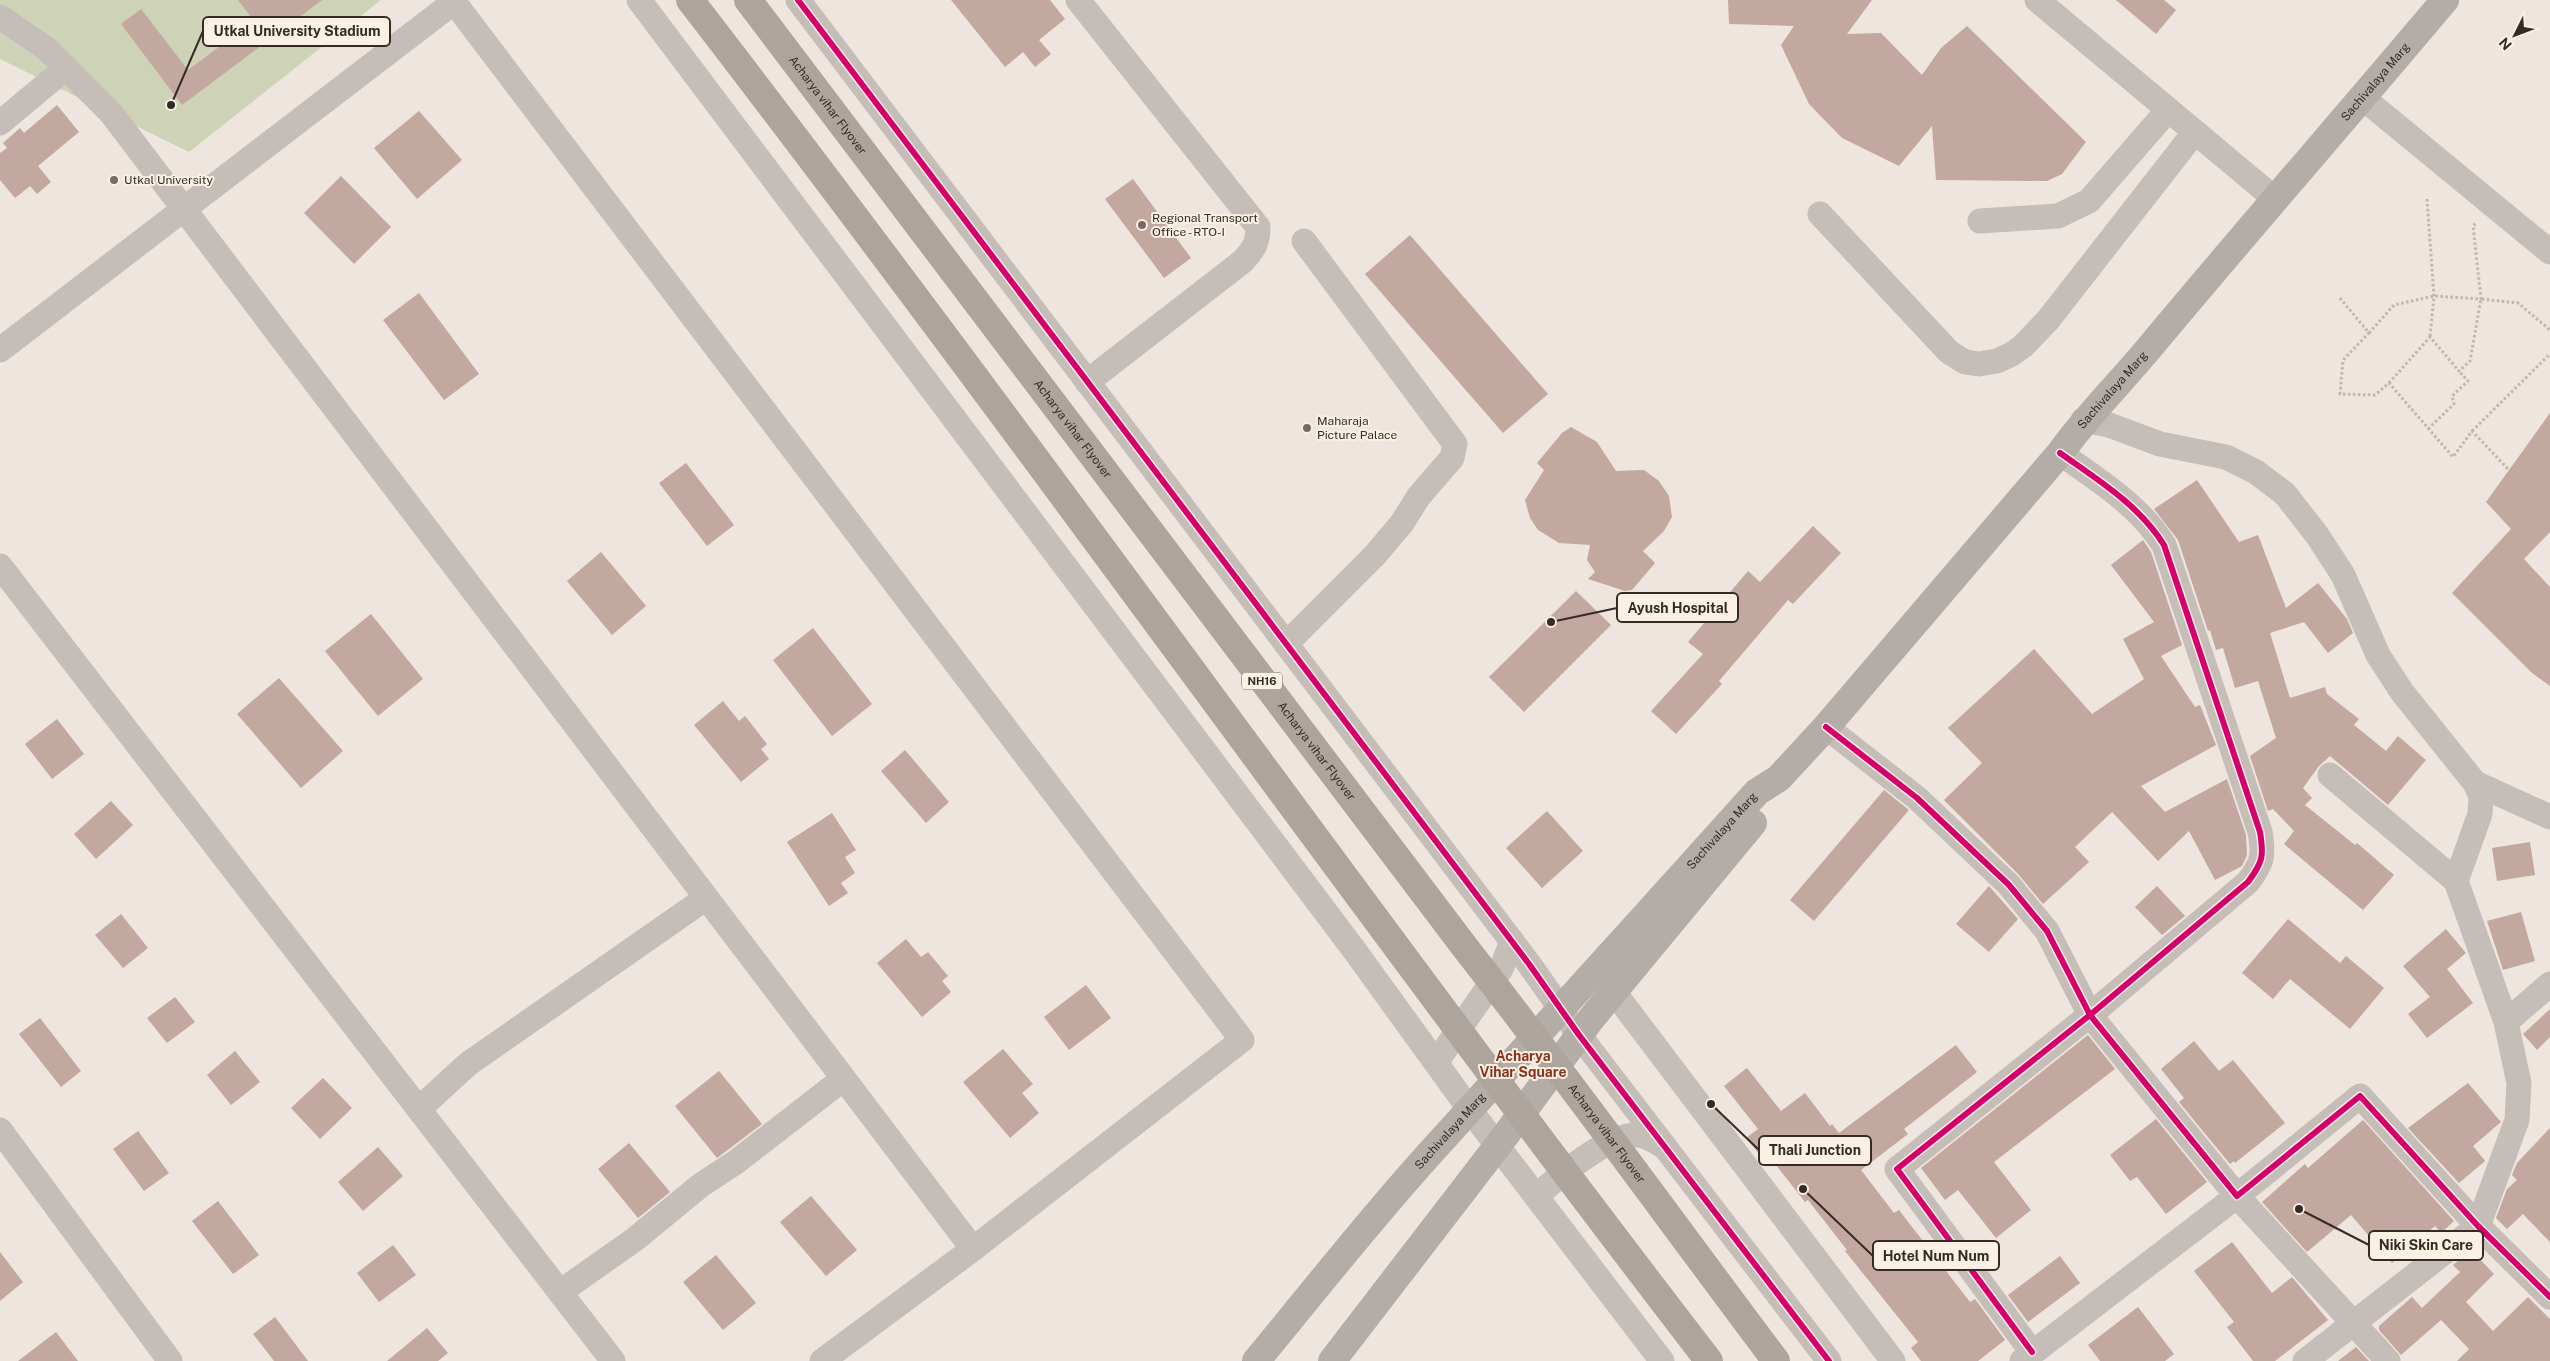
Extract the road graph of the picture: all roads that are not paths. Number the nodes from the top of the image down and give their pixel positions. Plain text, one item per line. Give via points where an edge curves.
1 (640, 0) edge
2 (690, 0) edge
3 (748, 0) edge
4 (798, 0) edge
5 (1078, 0) edge
6 (2037, 0) edge
7 (2446, 0) edge
8 (0, 17) edge
9 (66, 68) junction
10 (2363, 98) junction
11 (2168, 110) junction
12 (0, 123) edge
13 (2194, 133) junction
14 (2274, 198) junction
15 (183, 210) junction
16 (1820, 214) dead end
17 (1980, 221) dead end
18 (1304, 242) dead end
19 (2550, 252) edge
20 (0, 350) edge
21 (1087, 382) junction
22 (2083, 420) junction
23 (2060, 454) junction
24 (0, 566) edge
25 (1286, 644) junction
26 (1826, 727) junction
27 (2330, 776) dead end
28 (1779, 778) junction
29 (2475, 783) junction
30 (2550, 818) edge
31 (2456, 881) junction
32 (706, 898) junction
33 (1512, 941) junction
34 (2550, 984) edge
35 (1614, 992) junction
36 (1560, 1009) junction
37 (2090, 1014) junction
38 (2506, 1022) junction
39 (1579, 1035) junction
40 (1437, 1061) junction
41 (843, 1079) junction
42 (419, 1109) junction
43 (1470, 1110) junction
44 (0, 1130) edge
45 (1499, 1144) junction
46 (1666, 1148) junction
47 (1537, 1196) junction
48 (2238, 1196) junction
49 (2478, 1226) junction
50 (973, 1250) junction
51 (560, 1292) junction
52 (2550, 1297) edge
53 (2352, 1322) junction
54 (2027, 1356) edge
55 (170, 1361) edge
56 (613, 1361) edge
57 (822, 1361) edge
58 (1256, 1361) edge
59 (1332, 1361) edge
60 (1662, 1361) edge
61 (1709, 1361) edge
62 (1776, 1361) edge
63 (1829, 1361) edge
64 (1893, 1361) edge
65 (2305, 1361) edge
66 (2388, 1361) edge

1 - 40 street
2 - 61 highway, bridge via 820,169 1413,969
3 - 62 highway, Acharya vihar Flyover / NH16, bridge via 1553,1060
4 - 21 street
5 - 21 street via 1258,227 1258,240 1243,260
6 - 11 street
7 - 10 main road, Sachivalaya Marg
8 - 9 street via 47,48
9 - 12 street
9 - 15 street via 110,113
10 - 14 main road, Sachivalaya Marg
10 - 19 street
11 - 13 street
11 - 17 street via 2089,201 2058,216
13 - 14 street
13 - 16 street via 2048,320 2012,354 1997,361 1964,362 1949,352
14 - 22 main road, Sachivalaya Marg via 2138,362
15 - 20 street
15 - 32 street
15 - 50 street via 454,2 700,324 1242,1040
18 - 25 street via 1456,444 1452,458 1375,555
21 - 25 street
22 - 23 main road, Sachivalaya Marg
22 - 29 street via 2109,425 2160,444 2226,457 2256,472 2285,494 2318,536 2342,575 2378,655 2402,692
23 - 26 main road, Sachivalaya Marg
23 - 37 street via 2116,492 2152,525 2164,545 2248,794 2264,854 2248,882
24 - 42 street
25 - 33 street
26 - 28 main road, Sachivalaya Marg
26 - 37 street via 1917,798 2009,885 2047,931
27 - 31 street
28 - 35 main road, Sachivalaya Marg via 1772,799
28 - 36 main road, Sachivalaya Marg via 1757,792
29 - 30 street
29 - 31 street via 2481,796 2480,814
31 - 38 street
32 - 41 street
32 - 42 street via 468,1064
33 - 36 street
33 - 40 street via 1501,969
34 - 38 street
35 - 39 main road, Sachivalaya Marg
35 - 64 street
36 - 39 street
36 - 43 main road, Sachivalaya Marg
37 - 48 street
37 - 54 street via 1897,1169
38 - 49 street via 2519,1083 2516,1120
39 - 45 main road, Sachivalaya Marg
39 - 46 street
40 - 43 street
41 - 50 street
41 - 51 street via 736,1162 701,1185 634,1240
42 - 51 street
43 - 45 street
43 - 58 main road, Sachivalaya Marg
44 - 55 street
45 - 47 street
45 - 59 main road, Sachivalaya Marg
46 - 47 street via 1644,1136 1625,1137 1560,1174
46 - 63 street
47 - 60 street
48 - 49 street via 2360,1096
48 - 53 street
48 - 54 street
49 - 52 street
49 - 53 street
50 - 57 street
51 - 56 street
53 - 65 street
53 - 66 street

